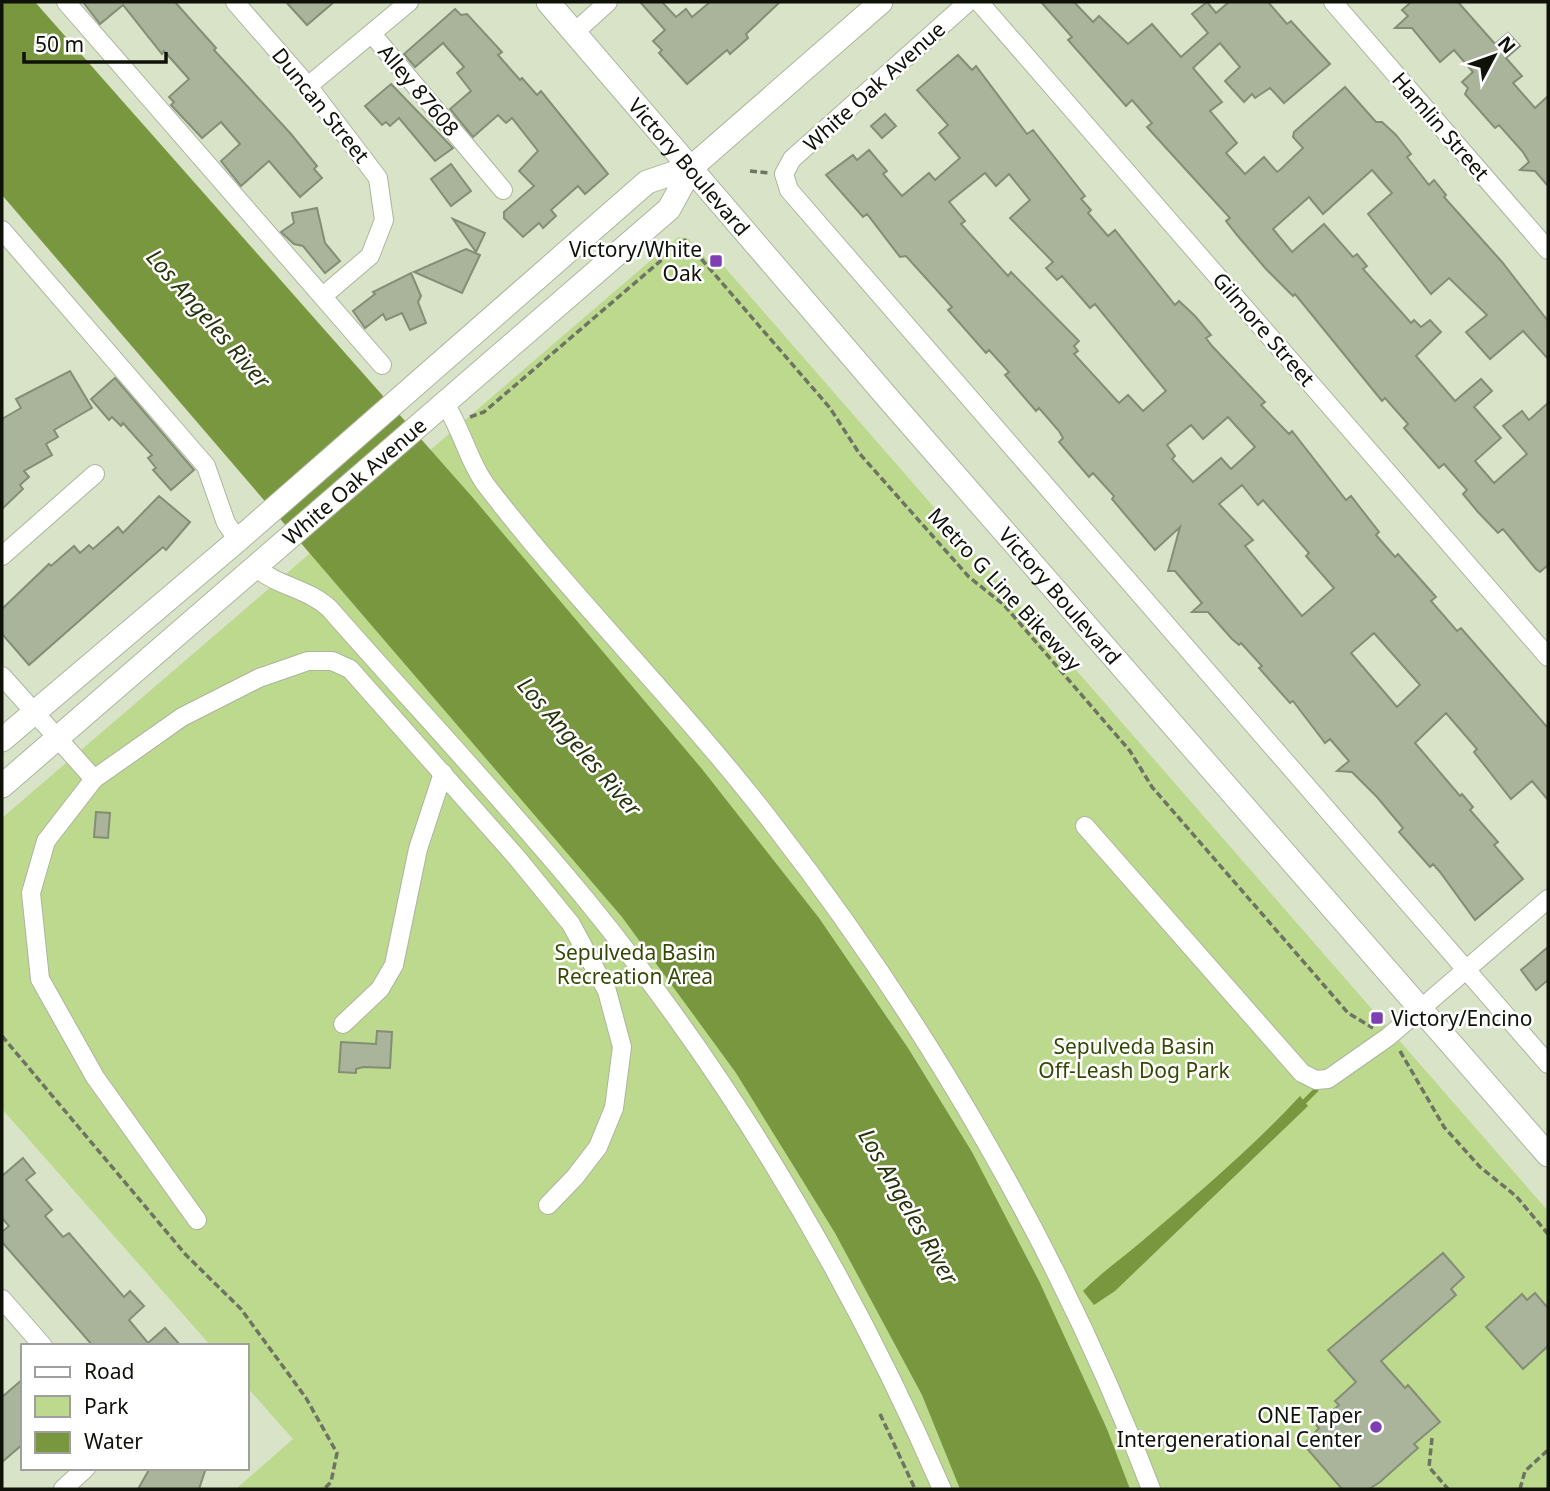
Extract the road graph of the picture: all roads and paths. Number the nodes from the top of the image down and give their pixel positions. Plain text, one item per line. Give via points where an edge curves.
1 (66, 2) edge
2 (235, 2) edge
3 (409, 2) edge
4 (548, 2) edge
5 (608, 2) edge
6 (881, 2) edge
7 (968, 2) edge
8 (979, 2) edge
9 (1334, 2) edge
10 (575, 32) junction
11 (372, 34) junction
12 (308, 86) junction
13 (692, 167) junction
14 (503, 190) dead end
15 (2, 230) edge
16 (1548, 250) edge
17 (323, 296) junction
18 (382, 365) dead end
19 (446, 409) junction
20 (95, 474) dead end
21 (244, 534) junction
22 (2, 556) edge
23 (262, 559) junction
24 (1548, 657) edge
25 (2, 676) edge
26 (33, 712) junction
27 (57, 738) junction
28 (2, 740) edge
29 (443, 773) junction
30 (94, 779) junction
31 (2, 786) edge
32 (1085, 826) dead end
33 (1548, 899) edge
34 (1467, 970) junction
35 (1421, 1009) junction
36 (343, 1024) dead end
37 (2, 1036) edge
38 (1388, 1037) junction
39 (1548, 1064) edge
40 (1548, 1155) edge
41 (548, 1205) dead end
42 (197, 1220) dead end
43 (1548, 1234) edge
44 (2, 1299) edge
45 (41, 1344) edge
46 (880, 1414) dead end
47 (1432, 1438) dead end
48 (1548, 1450) edge
49 (84, 1470) edge
50 (63, 1489) edge
51 (324, 1489) edge
52 (915, 1489) edge
53 (942, 1489) edge
54 (1151, 1489) edge
55 (1448, 1489) edge
56 (1520, 1489) edge

1 - 17 street
2 - 12 street, Duncan Street
3 - 11 street
4 - 10 main road, Victory Boulevard
5 - 10 street
6 - 13 main road, White Oak Avenue
7 - 34 street, White Oak Avenue via 792,159 784,174 789,190
8 - 24 street, Gilmore Street
9 - 16 street, Hamlin Street
10 - 13 main road, Victory Boulevard
11 - 12 street
11 - 14 street, Alley 87608
12 - 17 street, Duncan Street via 378,178 384,220 370,256
13 - 19 main road, White Oak Avenue via 670,209
13 - 21 main road, White Oak Avenue via 647,182
13 - 35 main road, Victory Boulevard
15 - 21 street via 206,466 226,523
17 - 18 street
19 - 23 main road, White Oak Avenue
19 - 38 path, Metro G Line Bikeway via 471,417 484,412 685,240 830,408 859,453 969,577 1004,605 1130,751 1152,787 1348,1013
19 - 54 street via 487,487 772,823 872,957 970,1115 1036,1235
20 - 22 street
21 - 26 main road, White Oak Avenue
23 - 27 main road, White Oak Avenue
23 - 53 street via 269,580 312,596 329,608 586,901 648,980 718,1077 795,1197 859,1312
25 - 26 street
26 - 27 street
26 - 28 main road, White Oak Avenue
27 - 30 street
27 - 31 main road, White Oak Avenue
29 - 30 street via 350,669 332,661 308,661 260,678 182,718
29 - 36 street via 418,849 394,964 380,989
29 - 41 street via 571,924 607,991 622,1047 614,1108 598,1147
30 - 42 street via 46,841 31,893 40,979 95,1077
32 - 38 street via 1301,1073 1316,1080 1328,1079
33 - 34 street
34 - 35 street
34 - 39 street
35 - 38 street
35 - 40 main road, Victory Boulevard
37 - 51 path via 186,1255 241,1309 306,1398 337,1453 331,1482
38 - 43 path, Metro G Line Bikeway via 1444,1127 1480,1167 1516,1196
44 - 45 street
46 - 52 path
47 - 55 path via 1429,1467
48 - 56 path via 1525,1471
49 - 50 street

